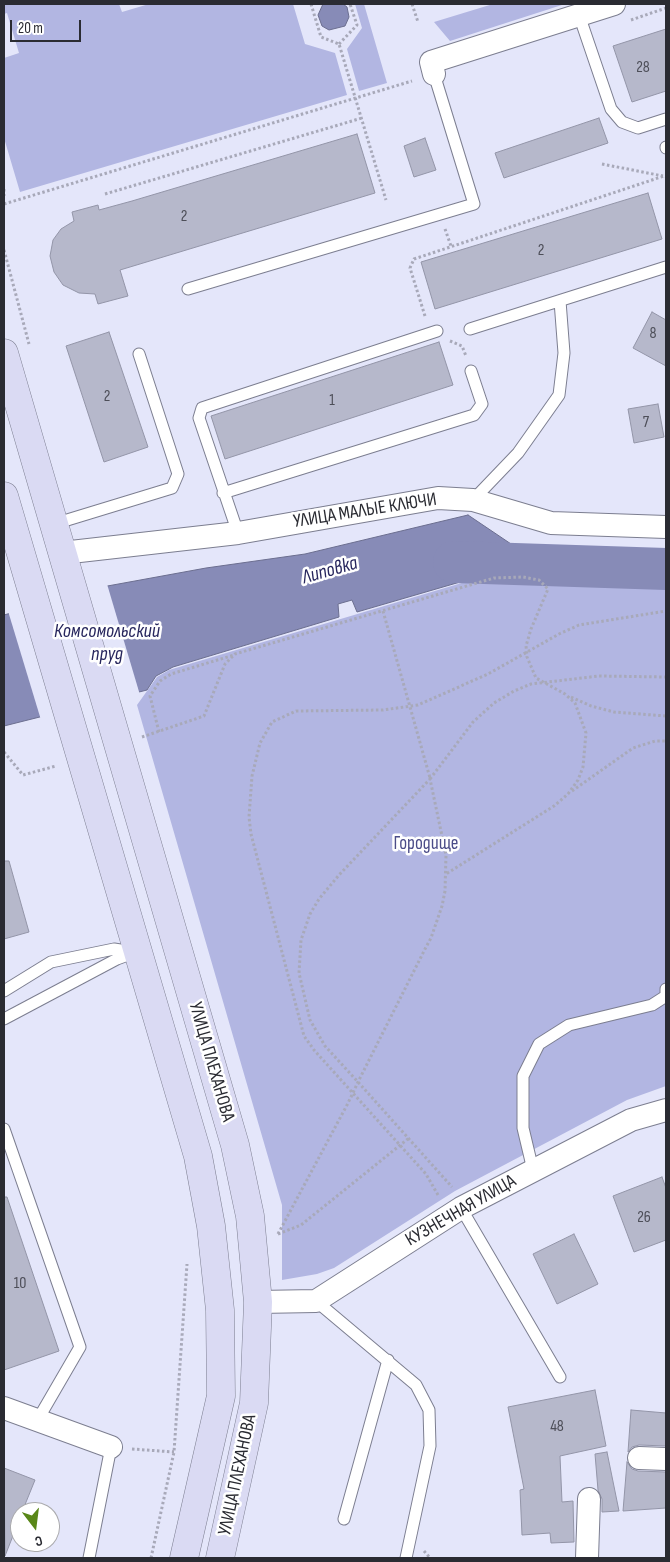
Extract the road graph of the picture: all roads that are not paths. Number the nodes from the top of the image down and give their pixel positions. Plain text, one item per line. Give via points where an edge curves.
1 (614, 4) edge
2 (579, 15) junction
3 (434, 74) joint
4 (666, 119) edge
5 (666, 268) edge
6 (188, 289) dead end
7 (560, 301) junction
8 (470, 329) dead end
9 (434, 332) road end
10 (4, 353) edge
11 (139, 354) dead end
12 (471, 372) road end
13 (223, 493) junction
14 (4, 496) edge
15 (473, 500) junction
16 (54, 524) junction
17 (8, 526) edge
18 (666, 528) edge
19 (238, 532) junction
20 (65, 565) junction
21 (136, 952) junction
22 (666, 989) edge
23 (4, 991) edge
24 (4, 1019) edge
25 (666, 1110) edge
26 (4, 1129) edge
27 (533, 1170) junction
28 (459, 1209) junction
29 (316, 1301) junction
30 (258, 1302) junction
31 (388, 1360) junction
32 (560, 1377) dead end
33 (4, 1408) edge
34 (37, 1421) junction
35 (111, 1447) joint
36 (639, 1458) dead end
37 (666, 1459) edge
38 (589, 1499) dead end
39 (344, 1519) dead end
40 (89, 1558) edge
41 (184, 1558) edge
42 (220, 1558) edge
43 (406, 1558) edge
44 (587, 1558) edge

1 - 2 street
2 - 3 street via 431,62
2 - 4 lane via 611,109 622,122 638,128
3 - 6 lane via 474,204
5 - 7 lane
7 - 8 lane
7 - 15 lane via 564,353 559,395 518,453
9 - 13 lane via 202,408 198,418
10 - 16 main road, УЛИЦА ПЛЕХАНОВА
11 - 16 lane via 178,474 172,488
12 - 13 lane via 482,404 474,415
13 - 19 lane
14 - 17 main road, УЛИЦА ПЛЕХАНОВА
15 - 18 street, УЛИЦА МАЛЫЕ КЛЮЧИ via 551,522
15 - 19 street, УЛИЦА МАЛЫЕ КЛЮЧИ via 438,498
16 - 20 main road, УЛИЦА ПЛЕХАНОВА
17 - 21 main road, УЛИЦА ПЛЕХАНОВА via 30,589 72,758
19 - 20 street, УЛИЦА МАЛЫЕ КЛЮЧИ
20 - 30 main road, УЛИЦА ПЛЕХАНОВА via 130,739 235,1145 250,1216
21 - 23 lane via 114,949 50,962
21 - 24 lane via 116,959
21 - 41 main road, УЛИЦА ПЛЕХАНОВА via 198,1156 211,1226 220,1310 222,1396
22 - 27 lane via 666,996 652,1005 569,1025 539,1044 523,1076 523,1128
25 - 27 street, КУЗНЕЧНАЯ УЛИЦА via 631,1120
26 - 34 lane via 80,1347
27 - 28 street, КУЗНЕЧНАЯ УЛИЦА
28 - 29 street, КУЗНЕЧНАЯ УЛИЦА
28 - 32 lane
29 - 30 street
29 - 31 lane
30 - 42 main road, УЛИЦА ПЛЕХАНОВА via 254,1403
31 - 39 lane
31 - 43 lane via 416,1385 429,1410 430,1446
33 - 34 street
34 - 35 street
35 - 40 lane
36 - 37 street
38 - 44 street

